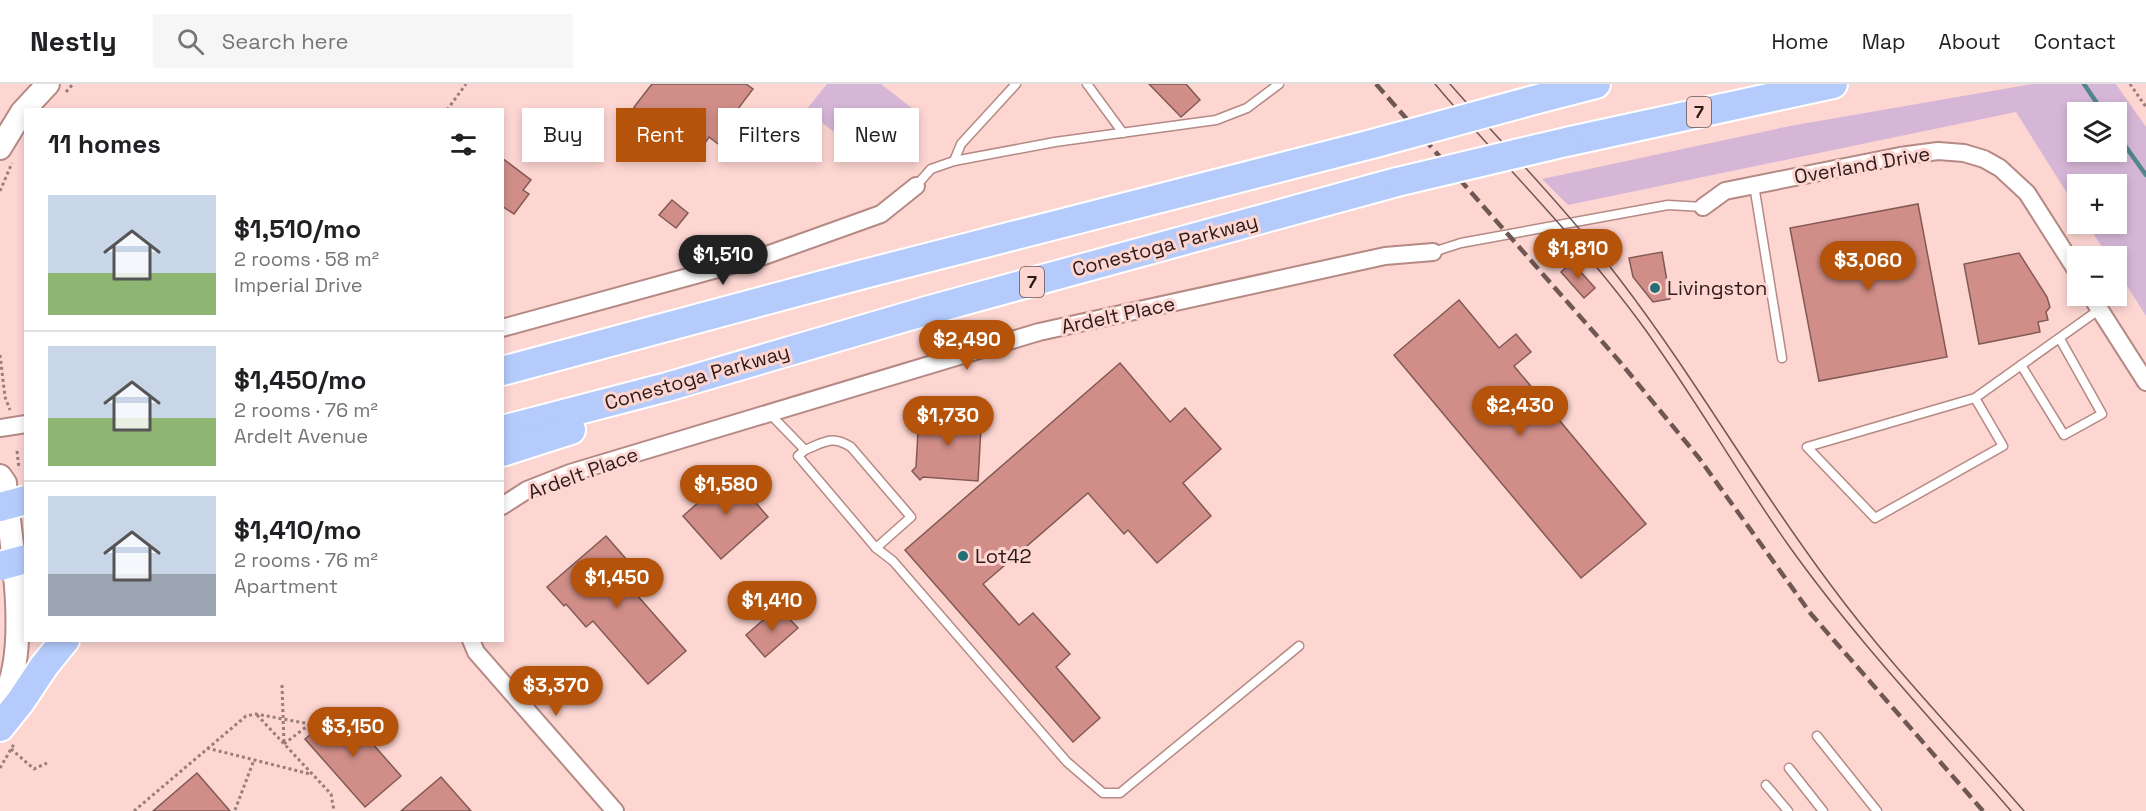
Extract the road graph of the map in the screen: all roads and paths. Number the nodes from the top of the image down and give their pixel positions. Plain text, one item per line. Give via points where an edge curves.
1 (48, 84) edge
2 (466, 84) edge
3 (1016, 84) edge
4 (1087, 84) edge
5 (1279, 84) edge
6 (1596, 84) edge
7 (1833, 84) edge
8 (2130, 84) edge
9 (2146, 107) edge
10 (26, 108) edge
11 (448, 108) edge
12 (24, 110) edge
13 (1123, 133) junction
14 (7, 154) edge
15 (954, 161) junction
16 (1754, 185) junction
17 (916, 186) joint
18 (0, 191) edge
19 (1703, 207) joint
20 (1433, 252) joint
21 (2067, 256) edge
22 (2092, 306) edge
23 (2098, 306) edge
24 (504, 327) edge
25 (2060, 339) junction
26 (0, 355) edge
27 (1782, 358) dead end
28 (2021, 365) junction
29 (504, 370) edge
30 (2146, 382) edge
31 (668, 387) junction
32 (1975, 398) junction
33 (769, 413) junction
34 (13, 426) edge
35 (504, 429) edge
36 (805, 450) junction
37 (504, 451) edge
38 (0, 476) edge
39 (24, 486) edge
40 (0, 491) edge
41 (24, 501) edge
42 (504, 505) edge
43 (0, 507) edge
44 (876, 548) junction
45 (24, 560) edge
46 (0, 566) edge
47 (64, 642) edge
48 (472, 642) edge
49 (1299, 646) dead end
50 (282, 685) dead end
51 (256, 714) junction
52 (0, 715) edge
53 (283, 719) junction
54 (315, 720) dead end
55 (310, 724) junction
56 (1817, 736) dead end
57 (6, 738) edge
58 (284, 744) junction
59 (207, 748) junction
60 (254, 760) junction
61 (47, 763) dead end
62 (1789, 768) dead end
63 (312, 775) junction
64 (1766, 785) dead end
65 (235, 810) edge
66 (134, 811) edge
67 (334, 811) edge
68 (615, 811) edge
69 (1788, 811) edge
70 (1822, 811) edge
71 (1877, 811) edge

1 - 10 main road
2 - 11 path
3 - 15 lane via 961,144
4 - 13 lane
5 - 13 lane via 1247,108 1216,120
6 - 29 highway, bridge
7 - 31 highway, Conestoga Parkway / 7, bridge via 1397,182 926,311
8 - 9 path
12 - 14 main road
13 - 15 lane
14 - 18 path
15 - 17 lane via 931,169
16 - 19 street, Overland Drive via 1725,191
16 - 21 street, Overland Drive via 1900,156 1938,151 1964,153 2000,168 2027,193
16 - 27 lane
17 - 24 street via 881,214 761,257
19 - 20 lane via 1668,205 1461,243
20 - 33 street, Ardelt Place via 1385,256 1039,332
22 - 25 lane
23 - 30 street
25 - 28 lane
25 - 28 lane via 2102,414 2064,435
26 - 34 path
28 - 32 lane
31 - 35 highway, Conestoga Parkway / 7
31 - 37 highway via 638,408
32 - 32 lane via 1818,444 1807,447 1875,518 2003,446
33 - 36 lane
33 - 42 street, Ardelt Place via 570,473 527,490
36 - 44 lane via 798,456
36 - 44 lane via 828,440 852,447 911,517
38 - 52 main road via 5,483 17,634 15,666
39 - 40 highway
41 - 43 highway, bridge
44 - 49 lane via 893,561 1067,762 1103,793 1120,793
45 - 46 highway, bridge
47 - 57 highway
48 - 68 street via 476,652
50 - 53 path
51 - 53 path
51 - 58 path
51 - 59 path via 246,716
53 - 55 path
53 - 58 path
54 - 55 path
55 - 58 path
56 - 71 lane
57 - 61 path via 34,768
58 - 63 path
59 - 60 path
59 - 66 path
60 - 63 path
60 - 65 path
62 - 70 lane
63 - 67 path via 331,794
64 - 69 lane

